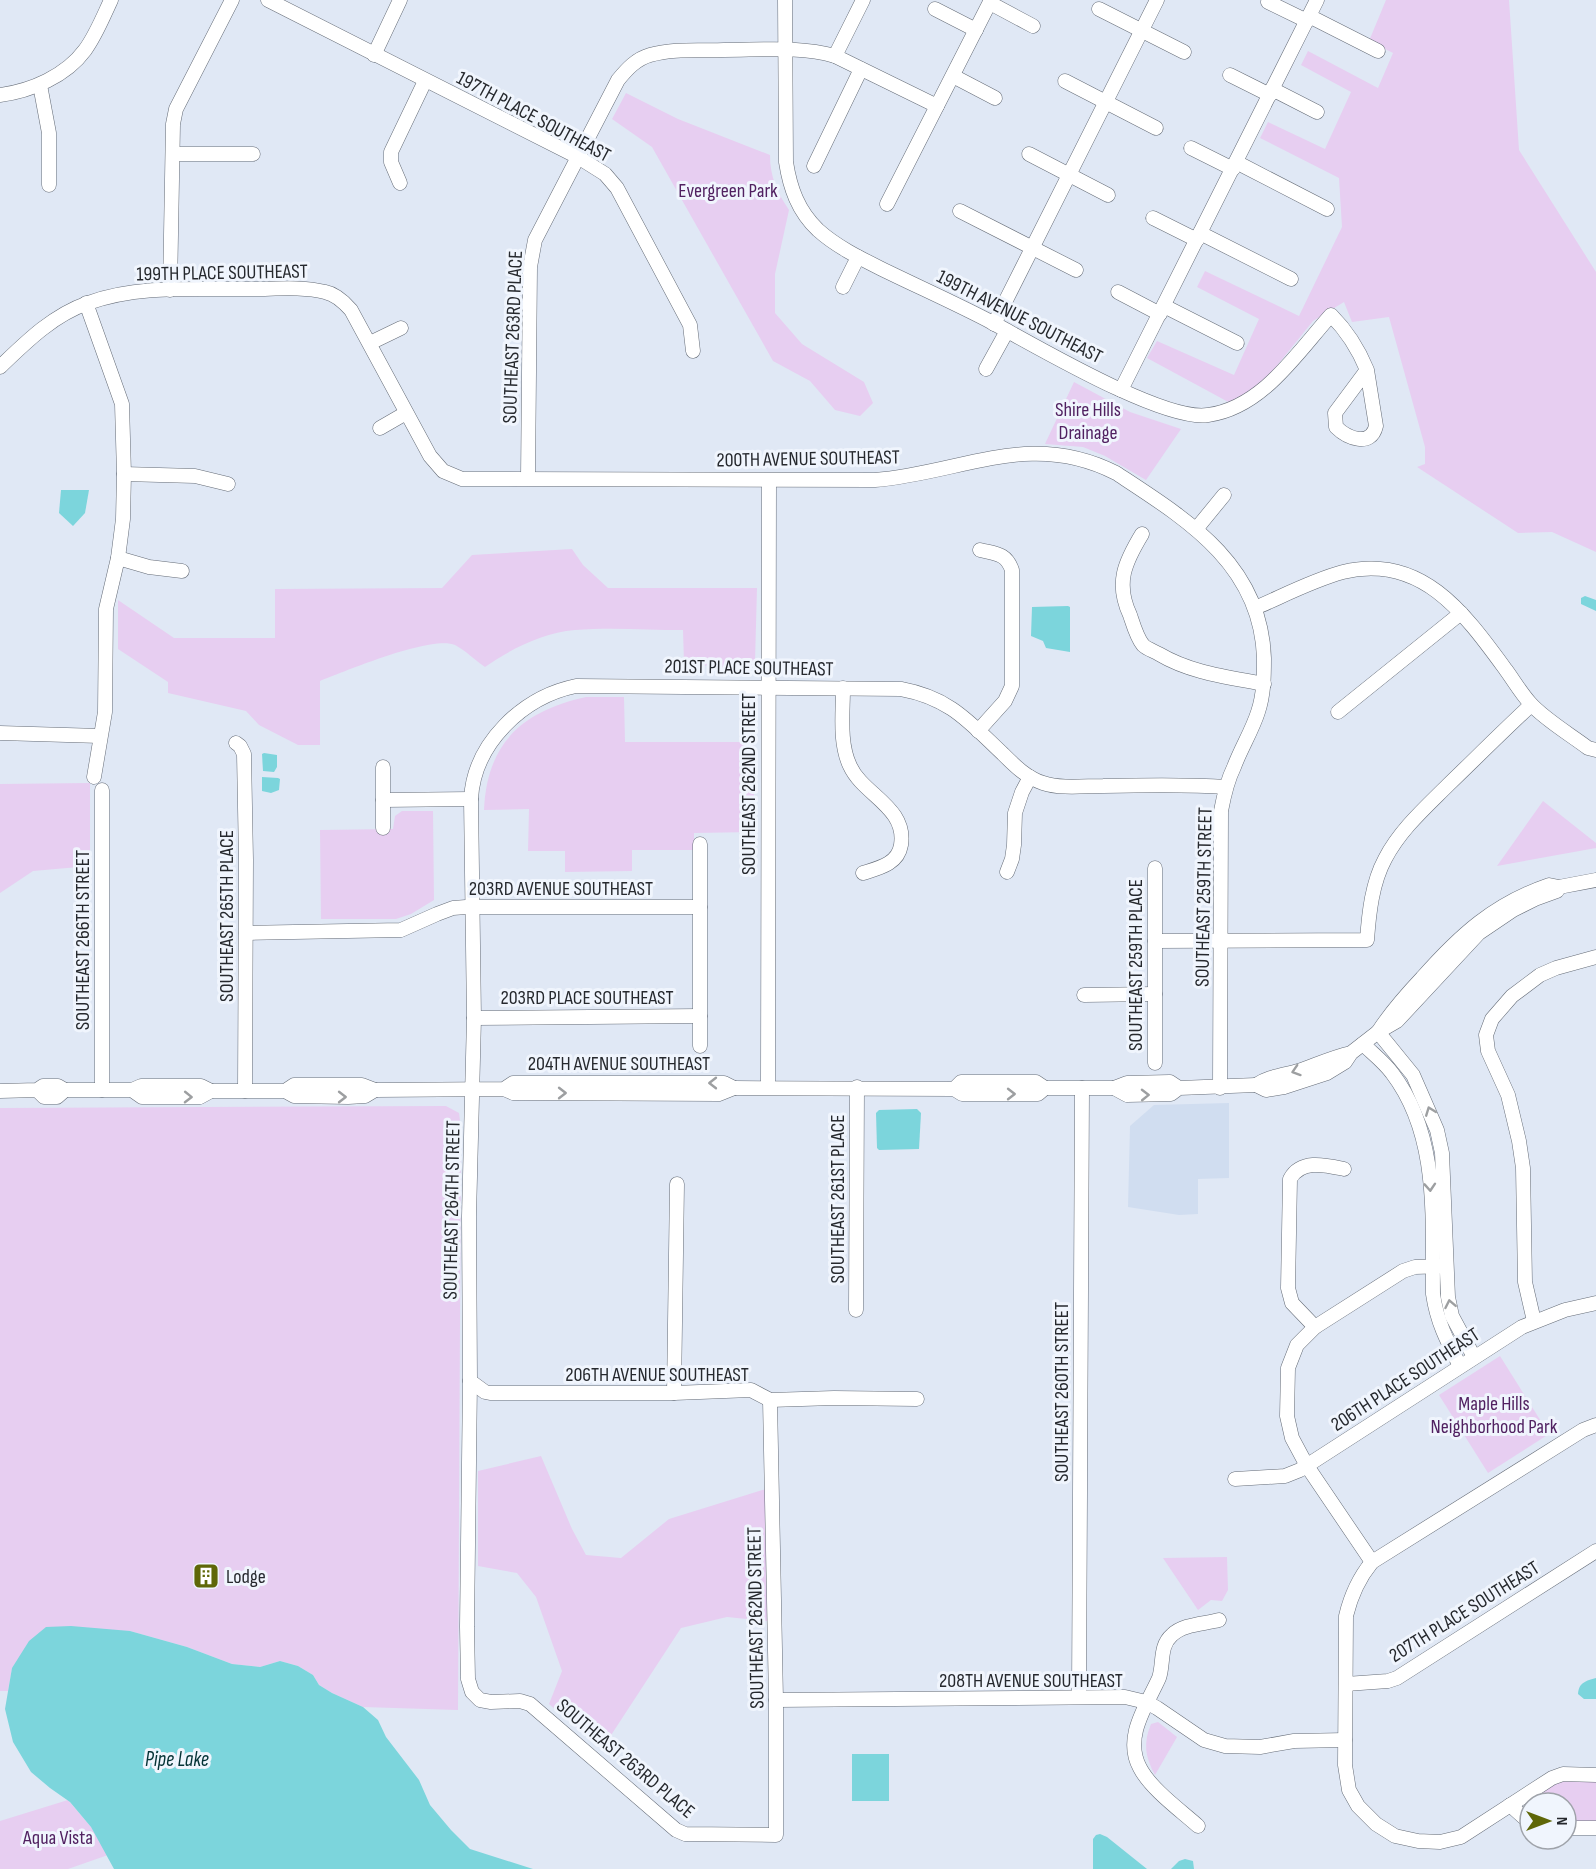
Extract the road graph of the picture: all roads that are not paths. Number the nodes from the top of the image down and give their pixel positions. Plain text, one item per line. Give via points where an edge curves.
1 (111, 0) edge
2 (232, 0) edge
3 (268, 0) edge
4 (400, 0) edge
5 (785, 0) edge
6 (863, 0) edge
7 (1157, 0) edge
8 (1317, 0) edge
9 (990, 2) edge
10 (1268, 2) dead end
11 (935, 9) dead end
12 (1098, 9) dead end
13 (1308, 19) junction
14 (1033, 26) dead end
15 (976, 30) junction
16 (1142, 31) junction
17 (785, 50) junction
18 (1378, 51) dead end
19 (1184, 52) dead end
20 (374, 55) junction
21 (836, 56) junction
22 (861, 69) junction
23 (1230, 75) dead end
24 (953, 76) junction
25 (425, 81) junction
26 (1065, 81) dead end
27 (40, 84) junction
28 (1271, 92) junction
29 (0, 95) edge
30 (995, 98) dead end
31 (1106, 102) junction
32 (937, 106) junction
33 (1317, 112) dead end
34 (1156, 128) dead end
35 (1191, 148) dead end
36 (172, 154) junction
37 (253, 154) dead end
38 (1029, 154) dead end
39 (578, 157) junction
40 (814, 166) dead end
41 (1234, 166) junction
42 (1069, 175) junction
43 (400, 183) dead end
44 (50, 185) dead end
45 (1108, 195) dead end
46 (887, 204) dead end
47 (1327, 209) dead end
48 (960, 212) dead end
49 (1153, 218) dead end
50 (1198, 237) junction
51 (1032, 248) junction
52 (858, 257) junction
53 (1076, 270) dead end
54 (1292, 279) dead end
55 (843, 287) dead end
56 (170, 290) junction
57 (1118, 292) dead end
58 (86, 303) junction
59 (1162, 310) junction
60 (994, 324) junction
61 (401, 327) dead end
62 (1007, 331) junction
63 (370, 343) junction
64 (1237, 343) dead end
65 (693, 351) dead end
66 (0, 367) edge
67 (986, 369) dead end
68 (1367, 370) junction
69 (1121, 390) junction
70 (406, 413) junction
71 (380, 428) dead end
72 (443, 471) joint
73 (124, 474) junction
74 (528, 478) junction
75 (769, 480) junction
76 (228, 484) dead end
77 (1224, 495) dead end
78 (1197, 528) junction
79 (1142, 534) dead end
80 (980, 550) dead end
81 (118, 558) junction
82 (182, 571) dead end
83 (1255, 608) junction
84 (1461, 612) junction
85 (1264, 684) junction
86 (768, 687) junction
87 (843, 688) junction
88 (1531, 705) junction
89 (1338, 712) dead end
90 (513, 717) joint
91 (978, 732) junction
92 (0, 733) edge
93 (100, 736) junction
94 (236, 743) dead end
95 (1596, 750) edge
96 (383, 767) dead end
97 (94, 777) dead end
98 (1030, 777) junction
99 (1226, 787) junction
100 (102, 790) dead end
101 (471, 799) junction
102 (383, 800) junction
103 (383, 828) dead end
104 (700, 844) dead end
105 (1155, 868) dead end
106 (1007, 872) dead end
107 (863, 873) dead end
108 (1596, 880) edge
109 (472, 907) junction
110 (700, 907) junction
111 (246, 933) junction
112 (1155, 941) junction
113 (1221, 941) junction
114 (1596, 957) edge
115 (1155, 994) junction
116 (1084, 995) dead end
117 (700, 1016) junction
118 (474, 1018) junction
119 (1378, 1032) junction
120 (1363, 1044) junction
121 (700, 1046) dead end
122 (1155, 1063) dead end
123 (768, 1088) junction
124 (857, 1088) junction
125 (1082, 1088) junction
126 (1220, 1088) junction
127 (472, 1089) junction
128 (102, 1090) junction
129 (0, 1091) edge
130 (245, 1091) junction
131 (1344, 1169) dead end
132 (676, 1184) dead end
133 (1439, 1266) junction
134 (1596, 1303) edge
135 (856, 1311) dead end
136 (1534, 1321) junction
137 (1315, 1327) junction
138 (1474, 1357) junction
139 (1460, 1366) junction
140 (471, 1382) junction
141 (674, 1393) junction
142 (770, 1400) junction
143 (917, 1400) dead end
144 (1596, 1425) edge
145 (1307, 1466) junction
146 (1235, 1479) dead end
147 (1596, 1551) edge
148 (1372, 1562) junction
149 (1219, 1620) dead end
150 (1346, 1684) junction
151 (1079, 1696) junction
152 (776, 1700) junction
153 (491, 1702) joint
154 (1146, 1702) junction
155 (1345, 1740) junction
156 (1596, 1775) edge
157 (1510, 1805) junction
158 (1518, 1812) edge
159 (1198, 1826) dead end
160 (1578, 1828) edge
161 (1596, 1828) edge
162 (776, 1835) joint

1 - 27 street via 85,50 66,69
2 - 36 street via 176,109
3 - 20 street, 197TH PLACE SOUTHEAST
4 - 20 street
5 - 17 street
6 - 21 street
7 - 16 street
8 - 13 street
9 - 14 street
9 - 15 street
10 - 13 street
11 - 15 street
12 - 16 street
13 - 18 street
13 - 28 street
15 - 24 street
16 - 19 street
16 - 31 street
17 - 21 street
17 - 39 street, SOUTHEAST 263RD PLACE via 674,51 650,55 634,63 618,80
17 - 52 street, 199TH AVENUE SOUTHEAST via 786,162 792,191 807,218 826,237
20 - 25 street, 197TH PLACE SOUTHEAST
21 - 22 street
22 - 32 street
22 - 40 street
23 - 28 street
24 - 30 street
24 - 32 street
25 - 39 street, 197TH PLACE SOUTHEAST
25 - 43 street via 392,152 391,162
26 - 31 street
27 - 29 street
27 - 44 street via 50,133
28 - 33 street
28 - 41 street
31 - 34 street
31 - 42 street
32 - 46 street
35 - 41 street
36 - 37 street
36 - 56 street
38 - 42 street
39 - 65 street, 197TH PLACE SOUTHEAST via 605,174 617,188 690,325
39 - 74 street, SOUTHEAST 263RD PLACE via 535,240 530,267
41 - 47 street
41 - 50 street
42 - 45 street
42 - 51 street
48 - 51 street
49 - 50 street
50 - 54 street
50 - 59 street
51 - 53 street
51 - 60 street
52 - 55 street
52 - 60 street, 199TH AVENUE SOUTHEAST
56 - 58 street, 199TH PLACE SOUTHEAST via 127,292
56 - 63 street, 199TH PLACE SOUTHEAST via 325,291 339,297 351,310
57 - 59 street
58 - 66 street, 199TH PLACE SOUTHEAST via 43,329
58 - 73 street via 122,404
59 - 64 street
59 - 69 street
60 - 62 street, 199TH AVENUE SOUTHEAST
61 - 63 street
62 - 67 street
62 - 69 street, 199TH AVENUE SOUTHEAST
63 - 70 street, 199TH PLACE SOUTHEAST
68 - 68 street via 1335,413 1336,427 1353,439 1372,436 1376,426
68 - 69 street, 199TH AVENUE SOUTHEAST via 1357,346 1331,315 1263,392 1228,411 1205,416 1177,412
70 - 71 street
70 - 72 street, 199TH PLACE SOUTHEAST
72 - 74 street, 200TH AVENUE SOUTHEAST via 462,479
73 - 76 street via 195,476
73 - 81 street
74 - 75 street, 200TH AVENUE SOUTHEAST
75 - 78 street, 200TH AVENUE SOUTHEAST via 893,479 1018,453 1038,453 1073,457 1102,466
75 - 86 street, SOUTHEAST 262ND STREET
77 - 78 street
78 - 83 street, 200TH AVENUE SOUTHEAST via 1241,580
79 - 85 street via 1127,559 1122,591 1142,644 1176,665
80 - 91 street via 1002,555 1009,560 1012,570 1012,679 1005,701
81 - 82 street
81 - 93 street via 106,609 105,712
83 - 84 street via 1328,577 1368,569 1391,570 1416,578
83 - 85 street, SOUTHEAST 259TH STREET via 1263,645
84 - 88 street
84 - 89 street
85 - 99 street, SOUTHEAST 259TH STREET via 1258,713
86 - 87 street, 201ST PLACE SOUTHEAST
86 - 90 street, 201ST PLACE SOUTHEAST via 576,686 547,696
86 - 123 street, SOUTHEAST 262ND STREET
87 - 91 street, 201ST PLACE SOUTHEAST via 920,693 958,712
87 - 107 street via 843,740 851,769 898,819 901,830 900,849 892,862
88 - 95 street
88 - 113 street via 1394,843 1376,883 1366,940
90 - 101 street, SOUTHEAST 264TH STREET via 486,751
91 - 98 street, 201ST PLACE SOUTHEAST
92 - 93 street
93 - 97 street
94 - 111 street, SOUTHEAST 265TH PLACE via 244,754
96 - 102 street
98 - 99 street via 1061,786
98 - 106 street via 1015,813 1014,845
99 - 113 street, SOUTHEAST 259TH STREET via 1220,832
100 - 128 street, SOUTHEAST 266TH STREET
101 - 102 street
101 - 109 street, SOUTHEAST 264TH STREET
102 - 103 street
104 - 110 street
105 - 112 street, SOUTHEAST 259TH PLACE
108 - 119 street, 204TH AVENUE SOUTHEAST via 1559,887 1549,885 1487,915 1449,947 1388,1015
109 - 110 street, 203RD AVENUE SOUTHEAST
109 - 111 street, 203RD AVENUE SOUTHEAST via 453,908 410,927 386,932
109 - 118 street, SOUTHEAST 264TH STREET
110 - 117 street
111 - 130 street, SOUTHEAST 265TH PLACE
112 - 113 street
112 - 115 street, SOUTHEAST 259TH PLACE
113 - 126 street, SOUTHEAST 259TH STREET
114 - 136 street via 1556,968 1529,982 1492,1019 1486,1035 1488,1051 1508,1095 1519,1141 1525,1282
115 - 116 street
115 - 122 street, SOUTHEAST 259TH PLACE
117 - 118 street, 203RD PLACE SOUTHEAST
117 - 121 street
118 - 127 street, SOUTHEAST 264TH STREET
119 - 120 street, 204TH AVENUE SOUTHEAST
133 -> 119 street via 1444,1176 1437,1130 1413,1075
120 - 126 street, 204TH AVENUE SOUTHEAST via 1351,1053 1256,1085
120 -> 133 street via 1392,1072 1418,1122 1426,1146
123 - 124 street, 204TH AVENUE SOUTHEAST
123 - 127 street, 204TH AVENUE SOUTHEAST via 734,1088 719,1094 513,1093 504,1089
124 - 125 street, 204TH AVENUE SOUTHEAST via 1038,1094 1045,1088
124 - 135 street, SOUTHEAST 261ST PLACE
125 - 126 street, 204TH AVENUE SOUTHEAST via 1170,1082 1179,1088
125 - 151 street, SOUTHEAST 260TH STREET
127 - 130 street, 204TH AVENUE SOUTHEAST via 375,1090 365,1096 348,1097
127 - 140 street, SOUTHEAST 264TH STREET via 468,1216
128 - 129 street, 204TH AVENUE SOUTHEAST via 65,1090 57,1097 44,1097 37,1090
128 - 130 street, 204TH AVENUE SOUTHEAST via 132,1090 142,1097 200,1098 211,1091
131 - 137 street via 1324,1164 1303,1166 1290,1179 1288,1288 1292,1303
132 - 141 street
133 - 137 street via 1403,1271
138 -> 133 street via 1452,1316
133 - 139 street via 1433,1294 1439,1324
134 - 136 street, 206TH PLACE SOUTHEAST
136 - 138 street, 206TH PLACE SOUTHEAST
137 - 145 street via 1298,1345 1288,1368 1289,1427
138 - 139 street, 206TH PLACE SOUTHEAST
139 - 145 street, 206TH PLACE SOUTHEAST
140 - 141 street, 206TH AVENUE SOUTHEAST via 490,1393
140 - 153 street, SOUTHEAST 264TH STREET via 468,1679 476,1697
141 - 142 street, 206TH AVENUE SOUTHEAST via 751,1390
142 - 143 street, 206TH AVENUE SOUTHEAST
142 - 152 street, SOUTHEAST 262ND STREET
144 - 148 street
145 - 146 street, 206TH PLACE SOUTHEAST via 1285,1476
145 - 148 street
147 - 150 street, 207TH PLACE SOUTHEAST via 1397,1678
148 - 150 street via 1361,1576 1346,1616
149 - 154 street via 1170,1636 1159,1677
150 - 155 street
151 - 152 street, 208TH AVENUE SOUTHEAST
151 - 154 street, 208TH AVENUE SOUTHEAST via 1125,1697
152 - 162 street, SOUTHEAST 262ND STREET
153 - 162 street, SOUTHEAST 263RD PLACE via 530,1704 676,1830 685,1834
154 - 155 street, 208TH AVENUE SOUTHEAST via 1204,1740 1225,1746
154 - 159 street via 1134,1737 1140,1768
155 - 157 street via 1348,1790 1376,1824 1395,1836 1440,1842 1461,1837
156 - 157 street via 1557,1776
157 - 158 street
160 - 161 street

